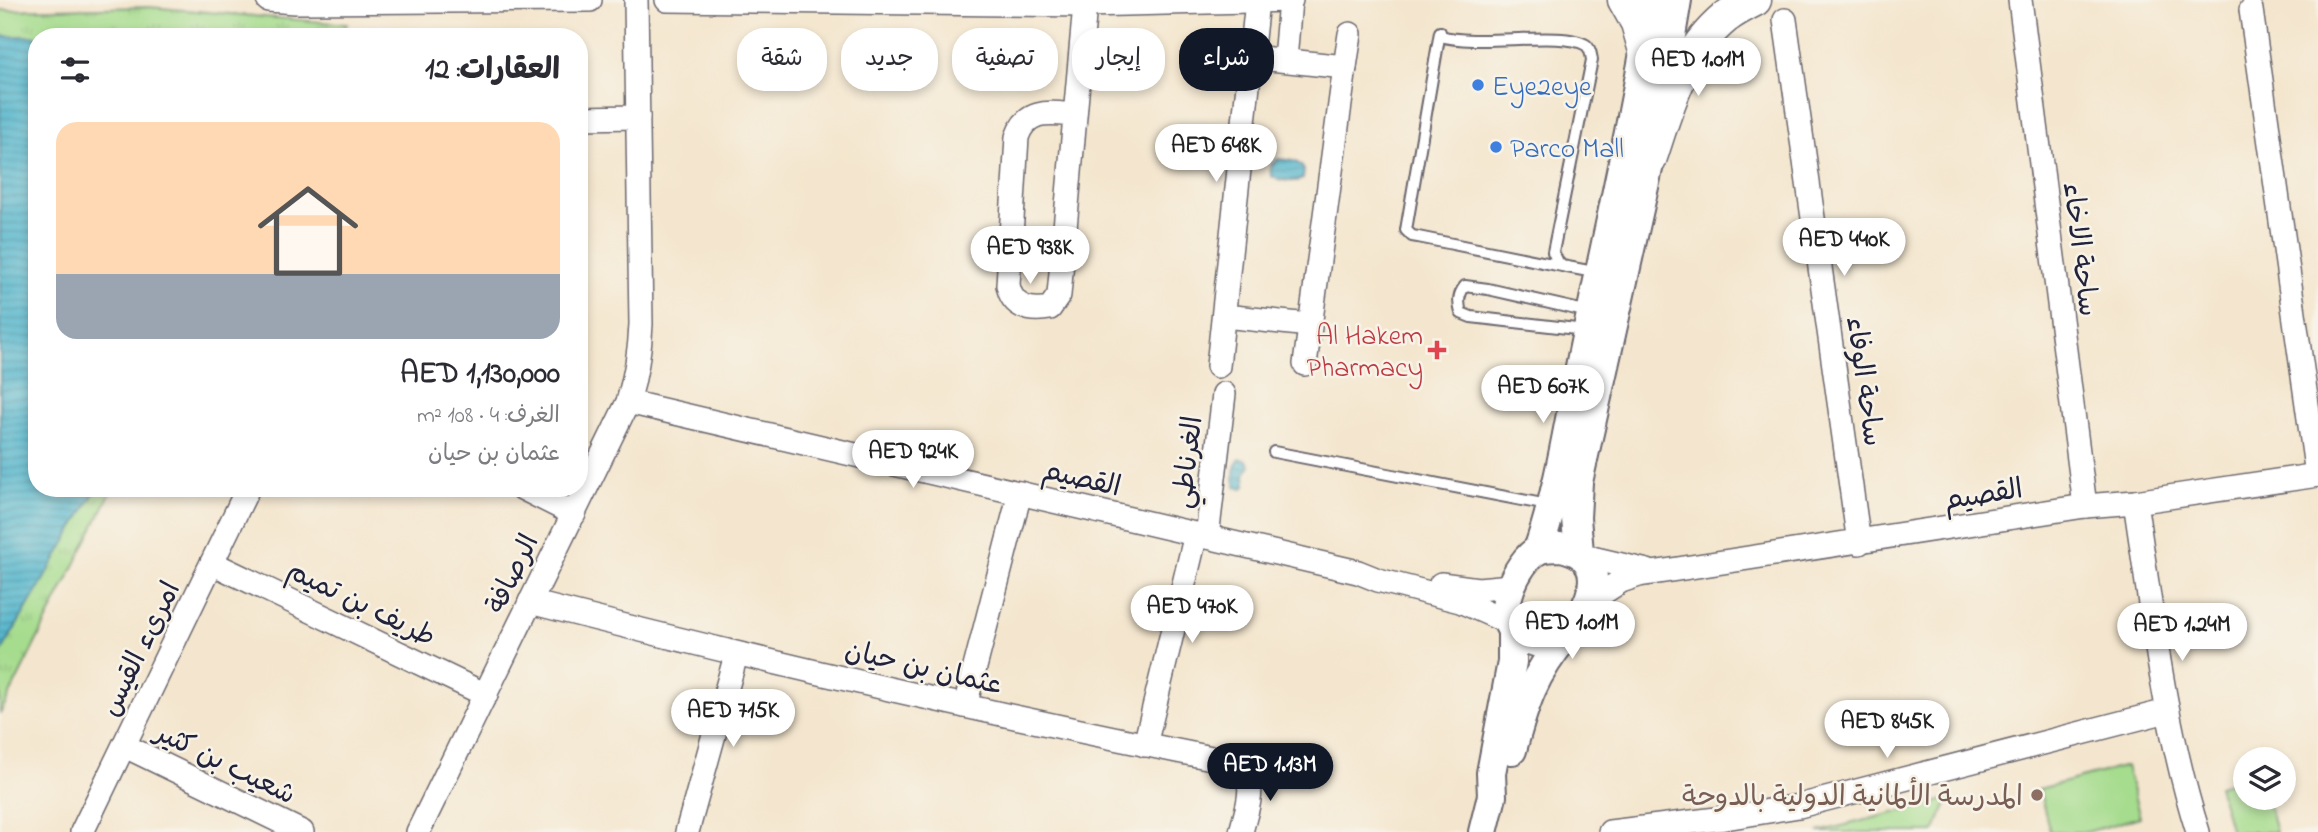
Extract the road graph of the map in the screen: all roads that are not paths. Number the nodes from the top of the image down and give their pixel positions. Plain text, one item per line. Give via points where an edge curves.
1 (268, 0) edge
2 (590, 0) edge
3 (636, 0) edge
4 (667, 0) edge
5 (1290, 0) edge
6 (1624, 0) edge
7 (1653, 0) edge
8 (1677, 0) edge
9 (1755, 0) edge
10 (2020, 0) edge
11 (1257, 1) edge
12 (1085, 5) junction
13 (2251, 10) dead end
14 (1785, 20) dead end
15 (1255, 28) edge
16 (1350, 34) dead end
17 (1644, 51) junction
18 (1274, 59) edge
19 (1284, 60) junction
20 (1345, 67) junction
21 (1248, 91) edge
22 (1075, 115) junction
23 (638, 117) junction
24 (588, 118) edge
25 (1650, 160) junction
26 (1562, 266) junction
27 (1599, 273) junction
28 (1224, 316) junction
29 (1590, 321) junction
30 (1309, 325) junction
31 (1305, 364) dead end
32 (1218, 366) dead end
33 (1224, 394) dead end
34 (628, 402) junction
35 (1274, 452) dead end
36 (2317, 475) edge
37 (588, 485) edge
38 (1020, 493) junction
39 (244, 497) edge
40 (540, 497) edge
41 (582, 497) edge
42 (2136, 502) junction
43 (1551, 506) junction
44 (2085, 506) junction
45 (574, 514) junction
46 (1201, 535) junction
47 (1859, 543) junction
48 (1538, 551) junction
49 (1581, 554) junction
50 (212, 563) junction
51 (1358, 572) junction
52 (1657, 572) junction
53 (1511, 586) junction
54 (1590, 600) junction
55 (530, 602) junction
56 (1510, 626) junction
57 (1566, 636) junction
58 (736, 655) junction
59 (486, 695) junction
60 (965, 706) junction
61 (2167, 711) junction
62 (1145, 745) junction
63 (125, 746) junction
64 (1492, 796) junction
65 (1727, 825) edge
66 (1489, 829) edge
67 (82, 832) edge
68 (302, 832) edge
69 (418, 832) edge
70 (687, 832) edge
71 (1241, 832) edge
72 (1610, 832) edge
73 (2198, 832) edge

1 - 2 street
3 - 23 street, الرصافة
4 - 12 street
5 - 11 street
5 - 19 street
6 - 17 main road via 1637,23
7 - 17 street
8 - 25 street
9 - 25 main road via 1702,40 1677,80
10 - 44 street, ساحة الاخاء
11 - 12 street
11 - 15 street
12 - 22 street
13 - 36 street
14 - 47 street, ساحة الوفاء
16 - 20 street
17 - 27 street
18 - 19 street
19 - 20 street
20 - 30 street
21 - 28 street
22 - 22 street via 1059,295 1050,308 1035,311 1016,303 1007,285 1017,137 1021,127 1036,115
23 - 24 street
23 - 34 street, الرصافة via 640,347
25 - 49 street via 1578,482 1576,519
26 - 26 lane via 1553,252 1591,51 1567,40 1464,40 1440,32 1406,230 1412,236
26 - 27 lane
27 - 29 street
28 - 30 street
28 - 32 street
29 - 29 lane via 1488,289 1465,286 1460,292 1461,313 1471,317
29 - 43 street
30 - 31 street
33 - 46 street, الغرناطي
34 - 37 street, الرصافة
34 - 38 street, القصيم
35 - 43 lane
36 - 42 street, القصيم
38 - 46 street, القصيم
38 - 60 street
39 - 50 street, امرىء القيس
40 - 45 street
41 - 45 street, الرصافة
42 - 44 street, القصيم
42 - 61 street
43 - 48 street
44 - 47 street, القصيم
45 - 55 street, الرصافة
46 - 51 street, القصيم
46 - 62 street, الغرناطي
47 - 52 street, القصيم
48 - 49 street via 1560,547
48 - 53 street
49 - 52 street, القصيم
49 - 54 street via 1593,577
50 - 59 street, طريف بن تميم
50 - 63 street, امرىء القيس
51 - 53 street, القصيم via 1462,587
51 - 56 street, القصيم via 1460,601
52 - 54 street, القصيم via 1622,581
53 - 56 street via 1505,606
54 - 57 street
55 - 58 street, عثمان بن حيان
55 - 59 street, الرصافة
56 - 57 street via 1528,640 1543,643
56 - 64 street via 1512,662 1491,773
57 - 64 street via 1536,677 1507,768
58 - 60 street, عثمان بن حيان
58 - 70 street
59 - 69 street, الرصافة
60 - 62 street, عثمان بن حيان
61 - 65 street
61 - 73 street
62 - 71 street, عثمان بن حيان via 1227,761 1247,774 1249,797
63 - 67 street, امرىء القيس
63 - 68 street, شعيب بن كثير
64 - 66 street
65 - 72 street

